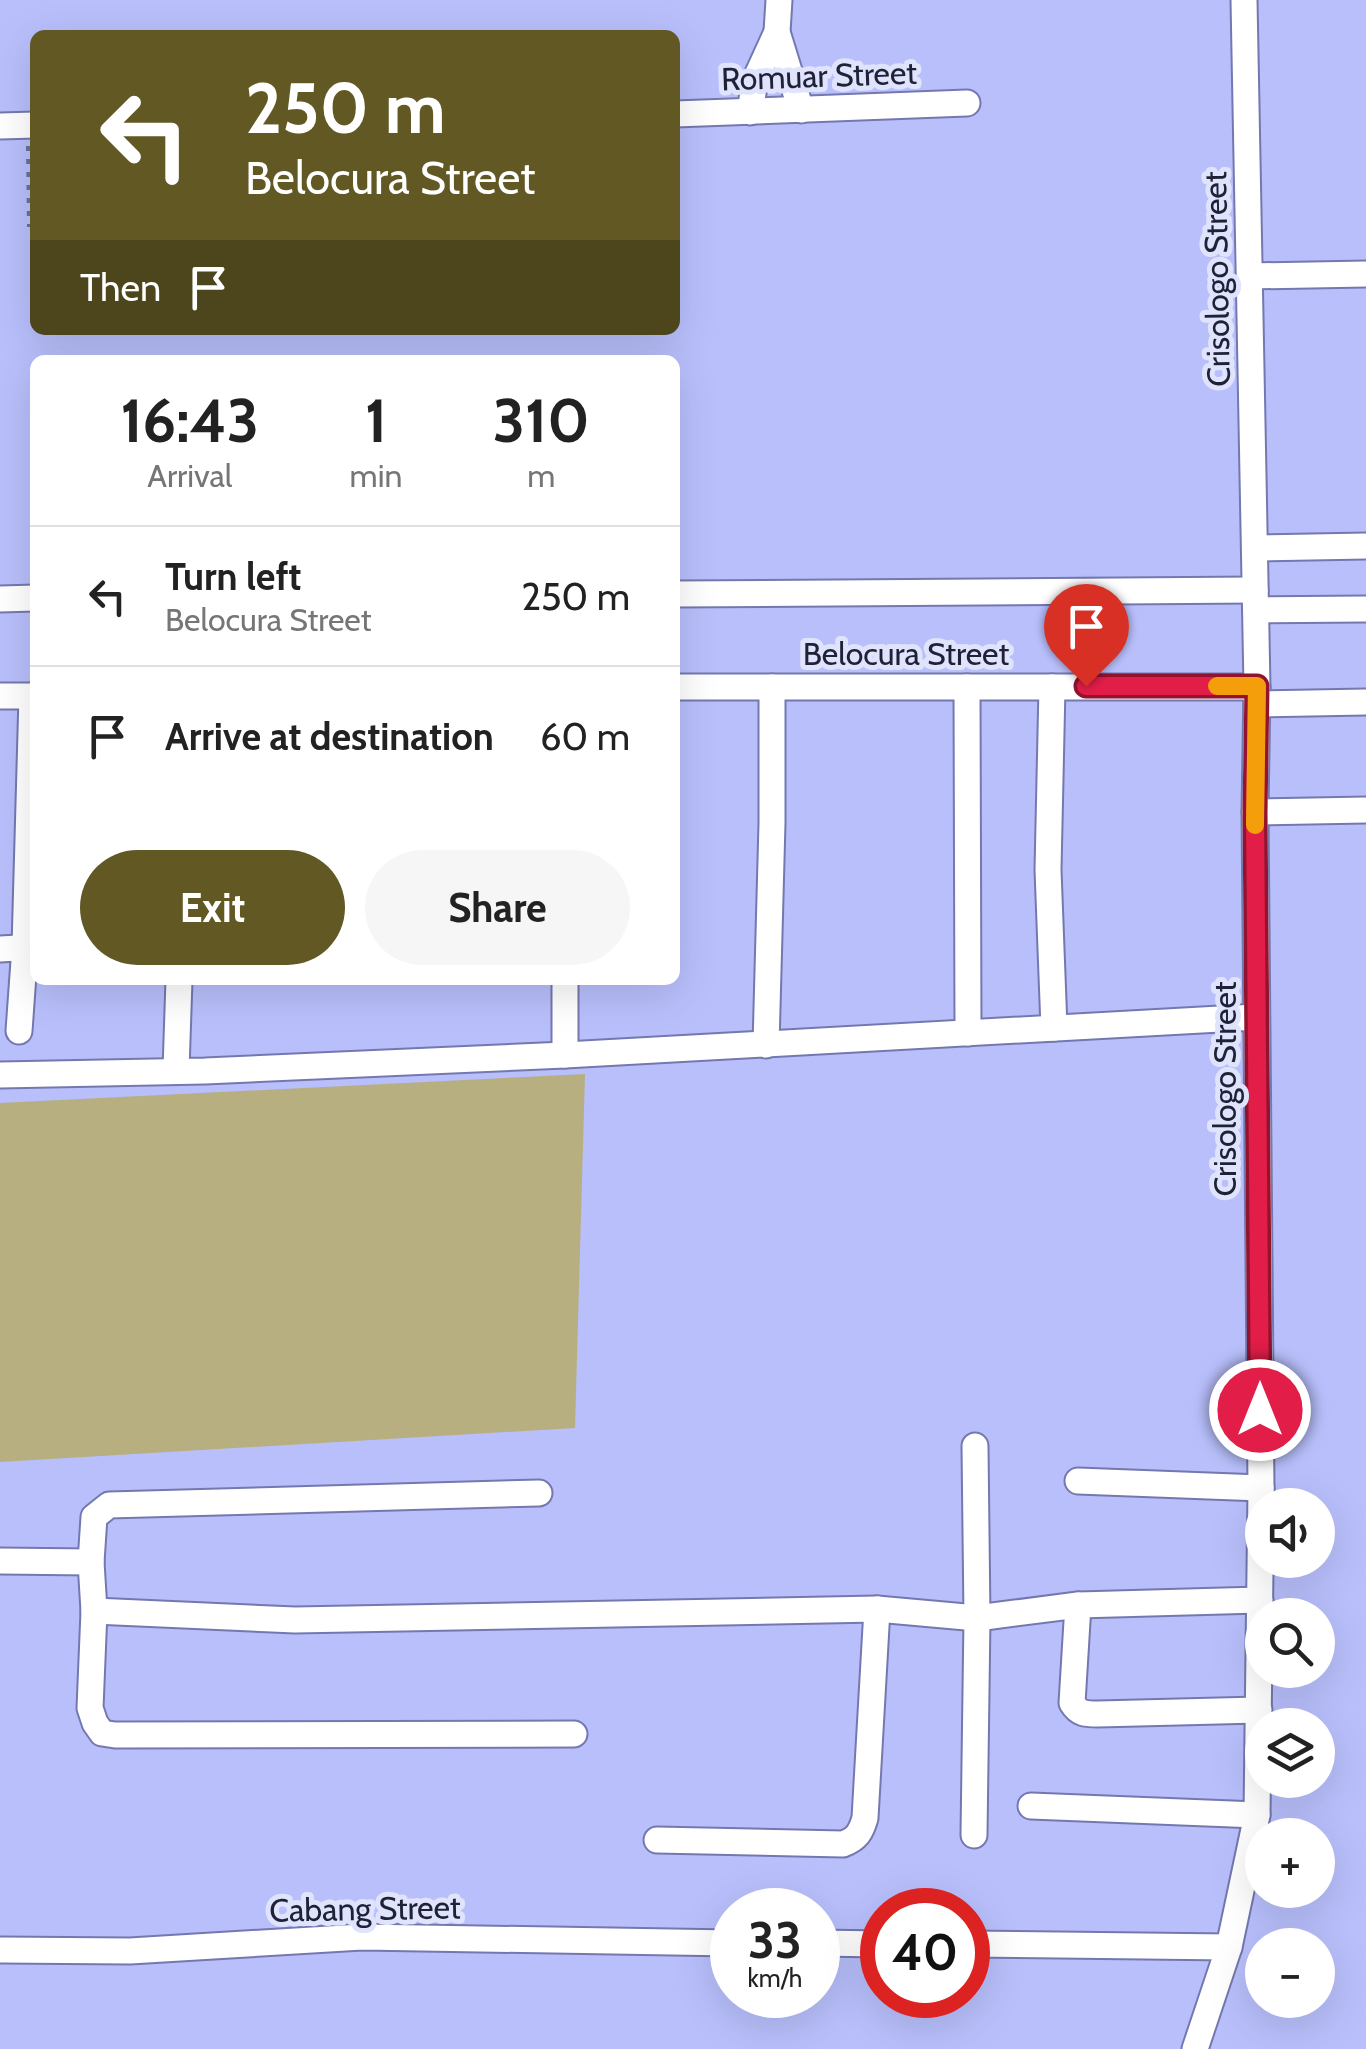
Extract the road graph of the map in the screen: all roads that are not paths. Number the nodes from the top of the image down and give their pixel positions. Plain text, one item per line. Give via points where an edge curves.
1 (779, 0) edge
2 (1244, 0) edge
3 (778, 32) junction
4 (967, 103) dead end
5 (800, 110) junction
6 (750, 112) junction
7 (680, 114) edge
8 (0, 126) edge
9 (30, 126) edge
10 (1366, 274) edge
11 (1250, 276) junction
12 (1366, 546) edge
13 (1254, 548) junction
14 (680, 594) edge
15 (0, 598) edge
16 (30, 598) edge
17 (1255, 600) junction
18 (1366, 610) edge
19 (680, 686) edge
20 (772, 686) junction
21 (1052, 686) junction
22 (968, 687) junction
23 (1257, 695) junction
24 (0, 696) edge
25 (30, 696) edge
26 (1366, 702) edge
27 (30, 768) edge
28 (1366, 810) edge
29 (1255, 812) junction
30 (20, 948) edge
31 (180, 985) edge
32 (565, 985) edge
33 (1256, 1017) junction
34 (1054, 1028) junction
35 (19, 1031) dead end
36 (968, 1034) junction
37 (766, 1045) junction
38 (565, 1055) junction
39 (176, 1070) junction
40 (0, 1075) edge
41 (975, 1446) dead end
42 (1078, 1481) dead end
43 (1261, 1488) joint
44 (538, 1492) dead end
45 (0, 1561) edge
46 (91, 1562) junction
47 (1245, 1600) edge
48 (1078, 1605) junction
49 (877, 1609) junction
50 (94, 1611) junction
51 (977, 1618) junction
52 (1245, 1710) edge
53 (574, 1734) dead end
54 (1257, 1798) edge
55 (1031, 1806) dead end
56 (1257, 1815) junction
57 (974, 1835) dead end
58 (658, 1840) dead end
59 (710, 1942) edge
60 (990, 1944) edge
61 (1229, 1946) junction
62 (0, 1950) edge
63 (1195, 2049) edge

1 - 3 street
2 - 11 street, Crisologo Street
3 - 5 street
3 - 6 street via 755,80
4 - 5 street, Romuar Street
5 - 6 street, Romuar Street
6 - 7 street, Romuar Street
8 - 9 street
10 - 11 street
11 - 13 street, Crisologo Street
12 - 13 street
13 - 17 street, Crisologo Street
14 - 17 street
15 - 16 street
17 - 18 street
17 - 23 street, Crisologo Street
19 - 20 street, Belocura Street
20 - 22 street, Belocura Street
20 - 37 street
21 - 22 street, Belocura Street
21 - 23 street, Belocura Street
21 - 34 street via 1048,870
22 - 36 street
23 - 26 street, Belocura Street
23 - 29 street, Crisologo Street
24 - 25 street
27 - 30 street
28 - 29 street
29 - 33 street, Crisologo Street
30 - 35 street
31 - 39 street
32 - 38 street
33 - 34 street
33 - 43 street, Crisologo Street
34 - 36 street
36 - 37 street
37 - 38 street
38 - 39 street
39 - 40 street
41 - 51 street
42 - 43 street
44 - 46 street via 109,1505 94,1518
45 - 46 street
46 - 50 street
47 - 48 street
48 - 51 street
48 - 52 street via 1072,1703 1077,1711
49 - 50 street via 295,1620
49 - 51 street
49 - 58 street via 862,1832 843,1844
50 - 53 street via 90,1708 102,1733
51 - 57 street
54 - 56 street, Crisologo Street
55 - 56 street
56 - 61 street, Crisologo Street
59 - 62 street, Cabang Street via 362,1937 130,1951
60 - 61 street
61 - 63 street, Crisologo Street

